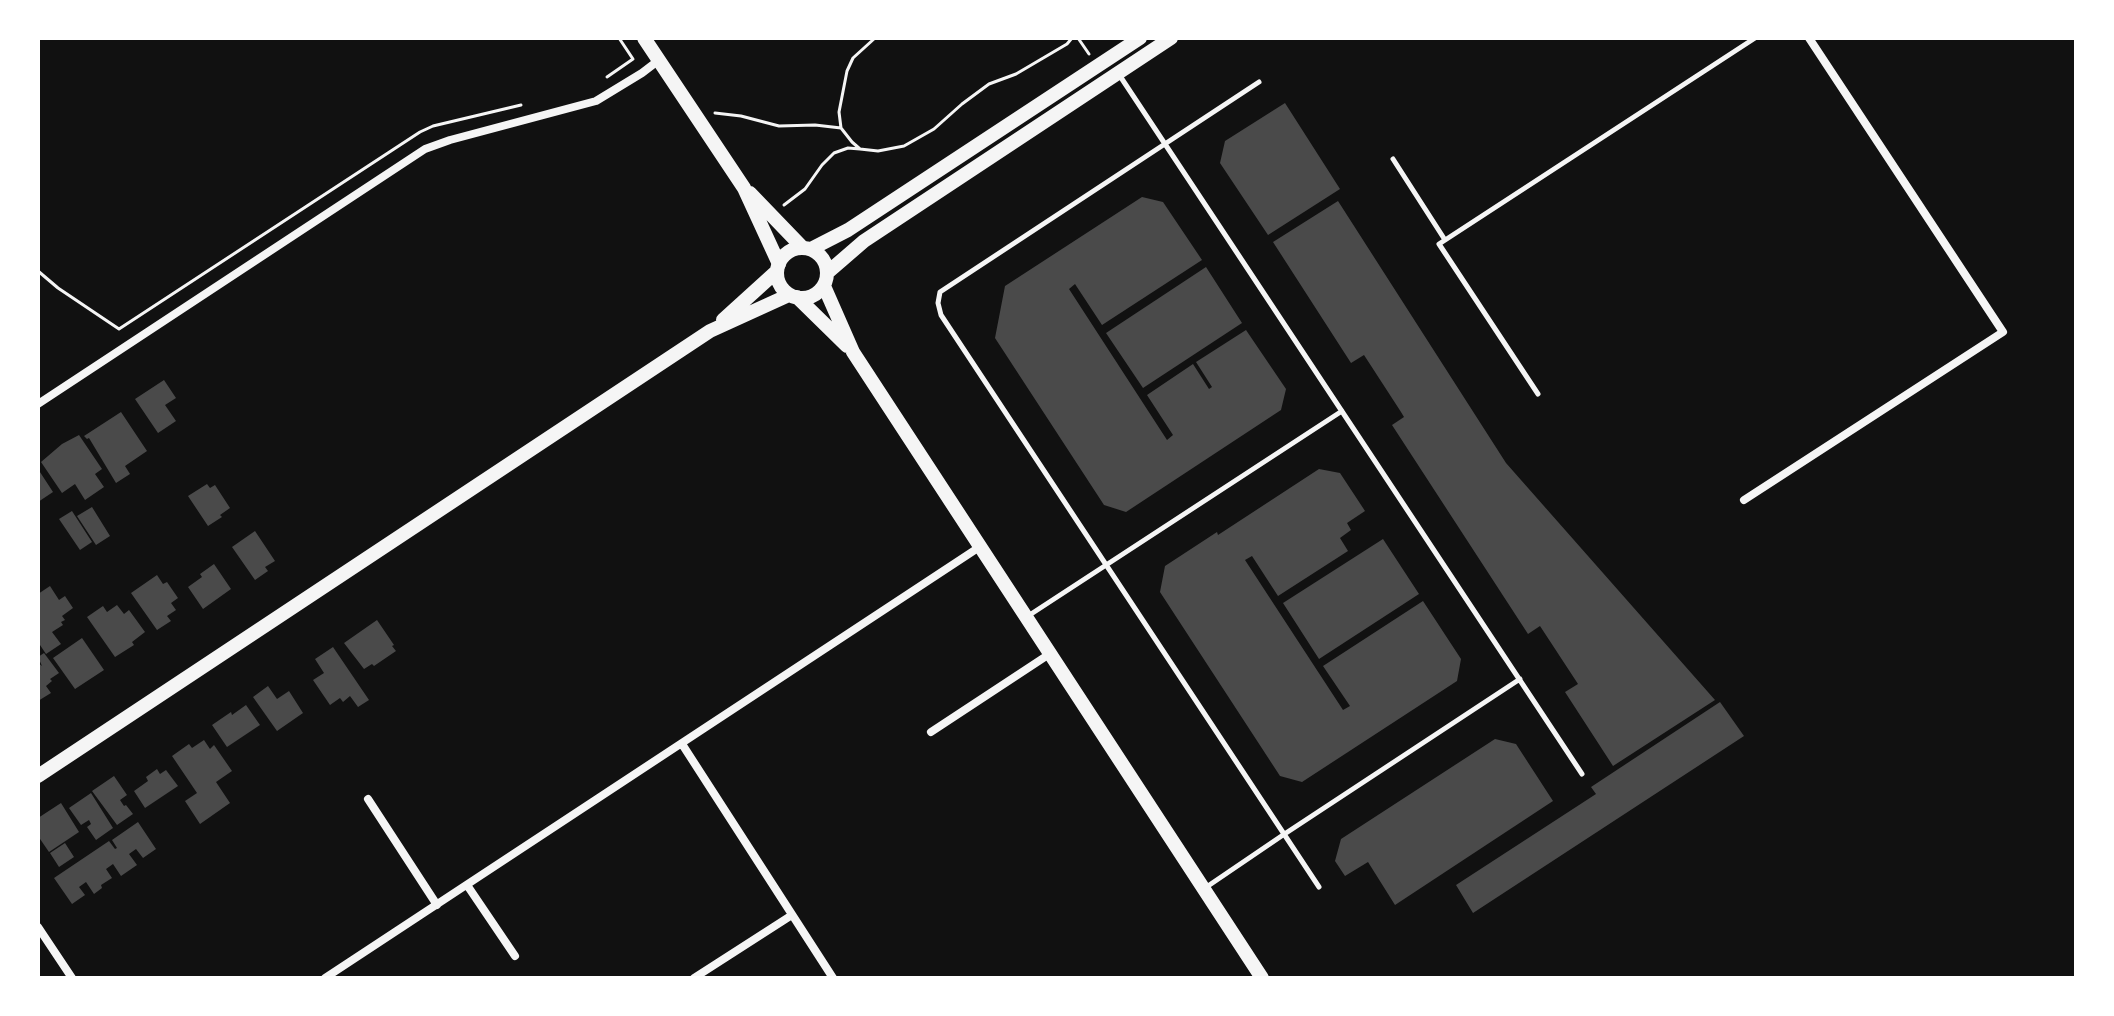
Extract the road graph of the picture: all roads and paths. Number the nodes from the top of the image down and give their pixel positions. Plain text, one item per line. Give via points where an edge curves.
1 (644, 38) edge
2 (875, 38) edge
3 (1072, 38) edge
4 (1140, 38) edge
5 (1171, 38) edge
6 (1755, 38) edge
7 (1809, 38) edge
8 (659, 60) junction
9 (1118, 73) junction
10 (1259, 82) dead end
11 (698, 118) junction
12 (841, 128) junction
13 (1166, 144) junction
14 (860, 149) junction
15 (1393, 159) dead end
16 (744, 188) junction
17 (778, 221) junction
18 (1445, 240) junction
19 (807, 248) junction
20 (778, 268) junction
21 (825, 280) junction
22 (793, 296) junction
23 (710, 331) junction
24 (853, 352) junction
25 (1538, 394) dead end
26 (38, 404) edge
27 (1342, 411) junction
28 (1744, 500) dead end
29 (981, 546) junction
30 (1106, 565) junction
31 (1027, 617) junction
32 (1051, 653) junction
33 (1521, 679) junction
34 (931, 732) dead end
35 (682, 744) junction
36 (1582, 774) dead end
37 (38, 776) edge
38 (368, 799) dead end
39 (1283, 835) junction
40 (467, 885) junction
41 (1319, 887) dead end
42 (1205, 889) junction
43 (437, 905) junction
44 (792, 915) junction
45 (38, 927) edge
46 (515, 956) dead end
47 (72, 978) edge
48 (325, 978) edge
49 (694, 978) edge
50 (833, 978) edge
51 (1262, 978) edge

1 - 8 main road
2 - 12 path via 847,71
3 - 14 path via 1016,74 989,84 904,146
4 - 19 main road via 848,230
5 - 9 main road
6 - 18 lane
7 - 28 street via 2003,332
8 - 11 main road
8 - 26 street via 596,101 425,149
9 - 13 lane
9 - 21 main road via 864,241
10 - 13 lane
11 - 12 path via 718,112 779,126
11 - 16 main road
12 - 14 path
13 - 27 lane
13 - 30 lane via 940,292 938,303
14 - 17 path via 834,153 805,189 783,206 790,216
15 - 18 lane
16 - 17 main road
16 - 20 main road
17 - 19 main road
18 - 25 lane via 1439,244
19 - 20 main road via 789,252
19 - 21 main road via 823,258
20 - 22 main road via 780,285
20 - 23 main road
21 - 22 main road via 812,296
21 - 24 main road
22 - 23 main road
22 - 24 main road
23 - 37 main road
24 - 29 main road
27 - 30 lane
27 - 33 lane
29 - 31 main road
29 - 35 street
30 - 31 lane
30 - 39 lane
31 - 32 main road
32 - 34 street
32 - 42 main road
33 - 36 lane
33 - 39 lane
35 - 40 street
35 - 44 street
38 - 43 street
39 - 41 lane
39 - 42 lane
40 - 43 street
40 - 46 street
42 - 51 main road
43 - 48 street
44 - 49 street
44 - 50 street
45 - 47 street

